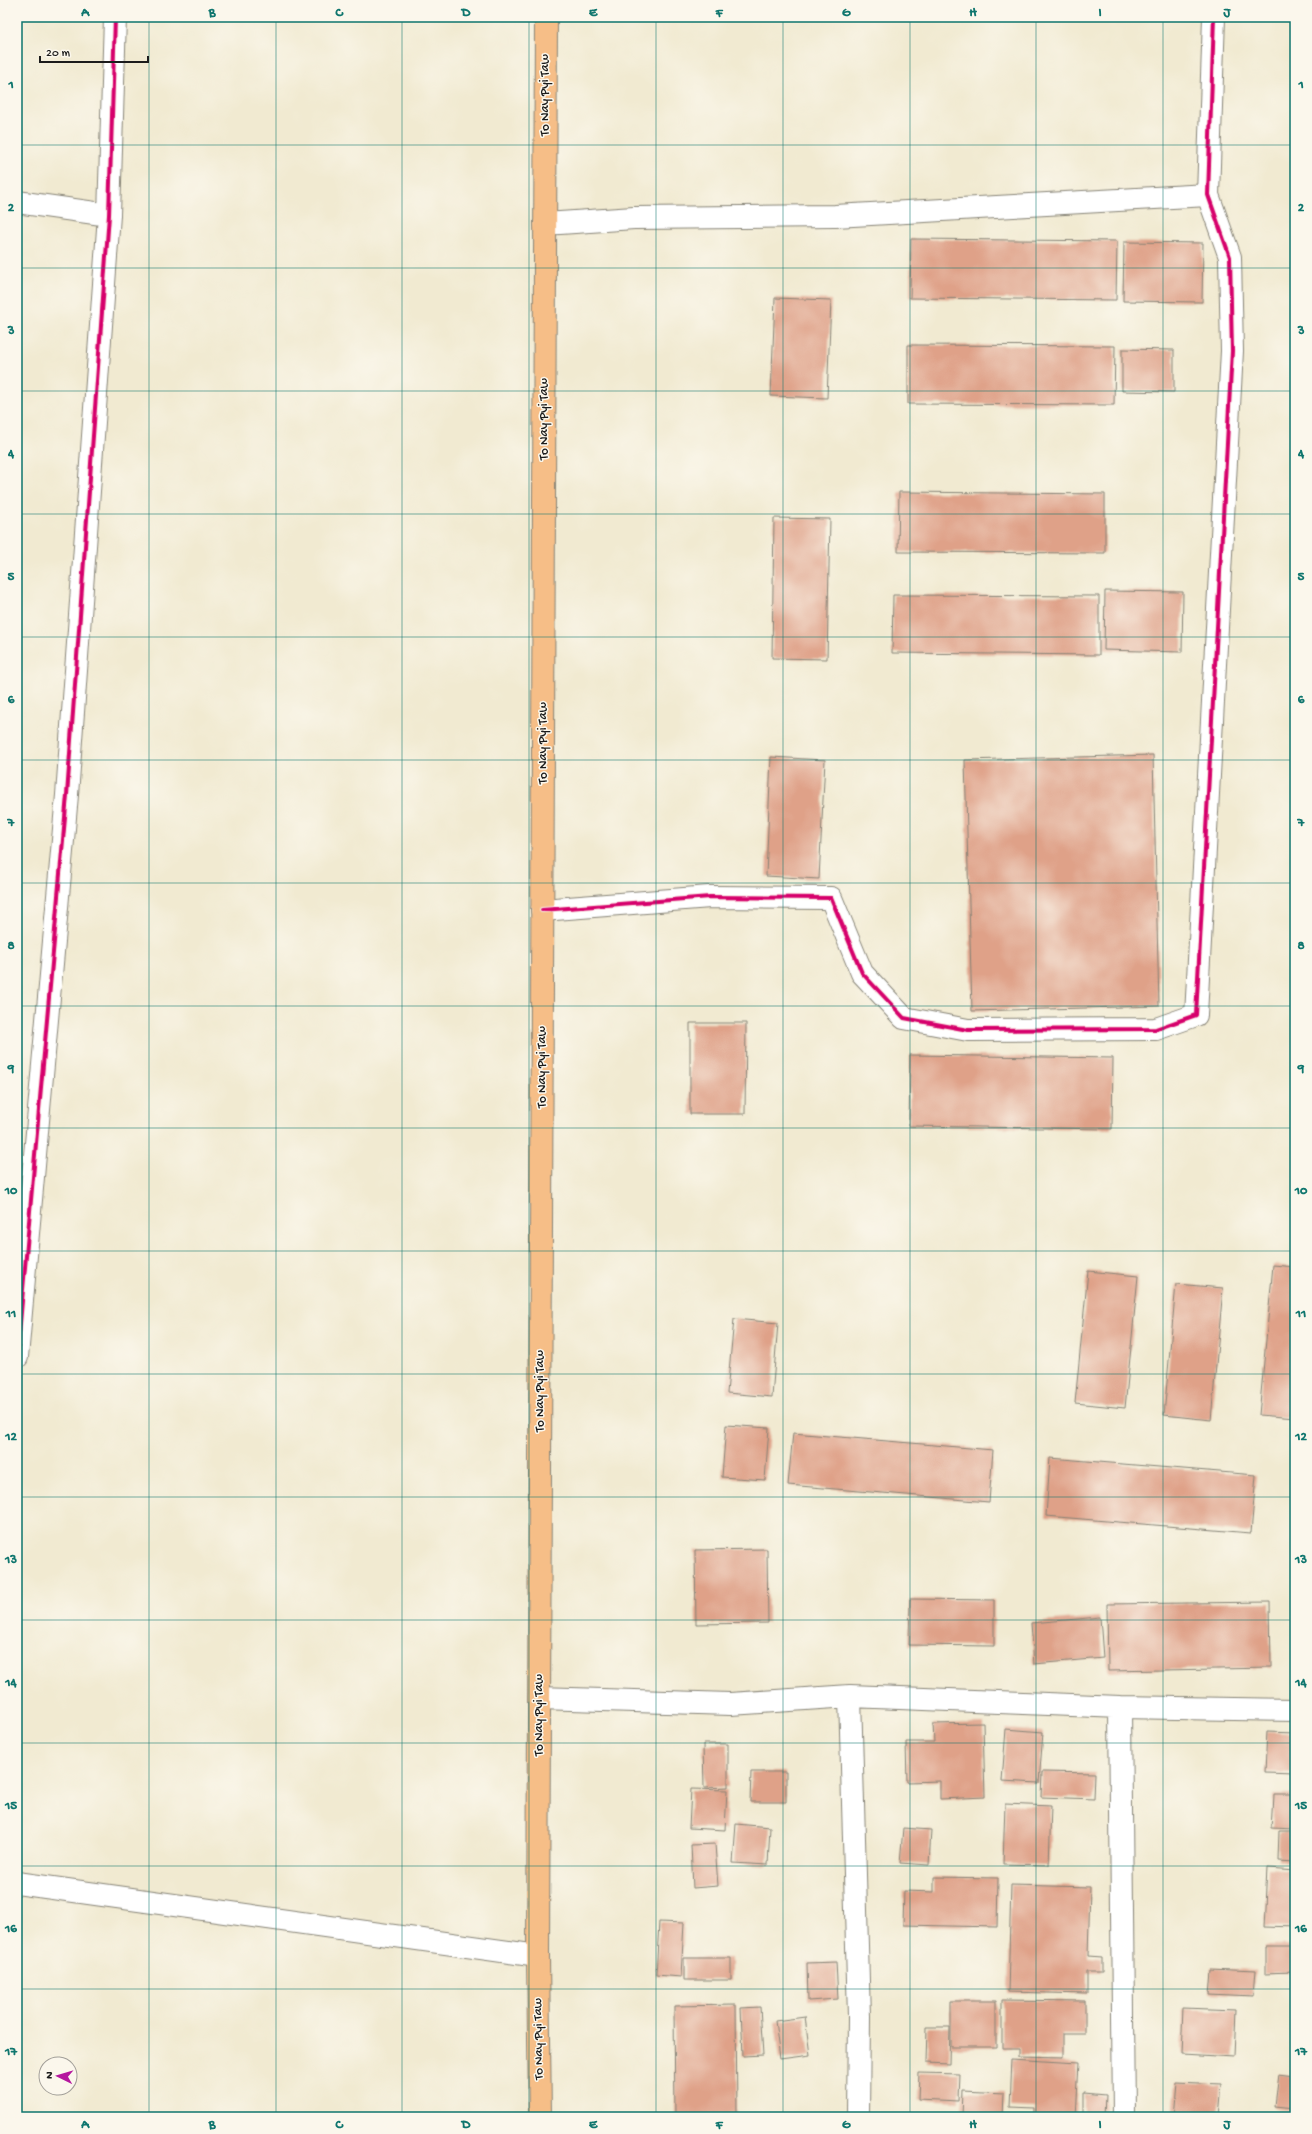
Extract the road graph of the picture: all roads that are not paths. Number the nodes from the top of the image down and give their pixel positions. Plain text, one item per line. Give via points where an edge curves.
1 (115, 17) edge
2 (546, 17) edge
3 (1214, 17) edge
4 (1208, 195) junction
5 (17, 202) edge
6 (109, 215) junction
7 (545, 224) junction
8 (542, 910) junction
9 (17, 1358) edge
10 (850, 1696) junction
11 (539, 1698) junction
12 (1120, 1707) junction
13 (1295, 1710) edge
14 (17, 1883) edge
15 (538, 1956) junction
16 (540, 2117) edge
17 (858, 2117) edge
18 (1124, 2117) edge

1 - 6 street
2 - 7 main road, To Nay Pyi Taw
3 - 4 street
4 - 7 street via 835,216 634,218
4 - 8 street via 1230,257 1232,351 1196,1015 1156,1029 968,1030 904,1018 862,973 831,898 710,897
5 - 6 street
6 - 9 street via 68,795
7 - 8 main road, To Nay Pyi Taw
8 - 11 main road, To Nay Pyi Taw
10 - 11 street via 730,1704
10 - 12 street
10 - 17 street via 859,2017
11 - 15 main road, To Nay Pyi Taw
12 - 13 street
12 - 18 street
14 - 15 street
15 - 16 main road, To Nay Pyi Taw

